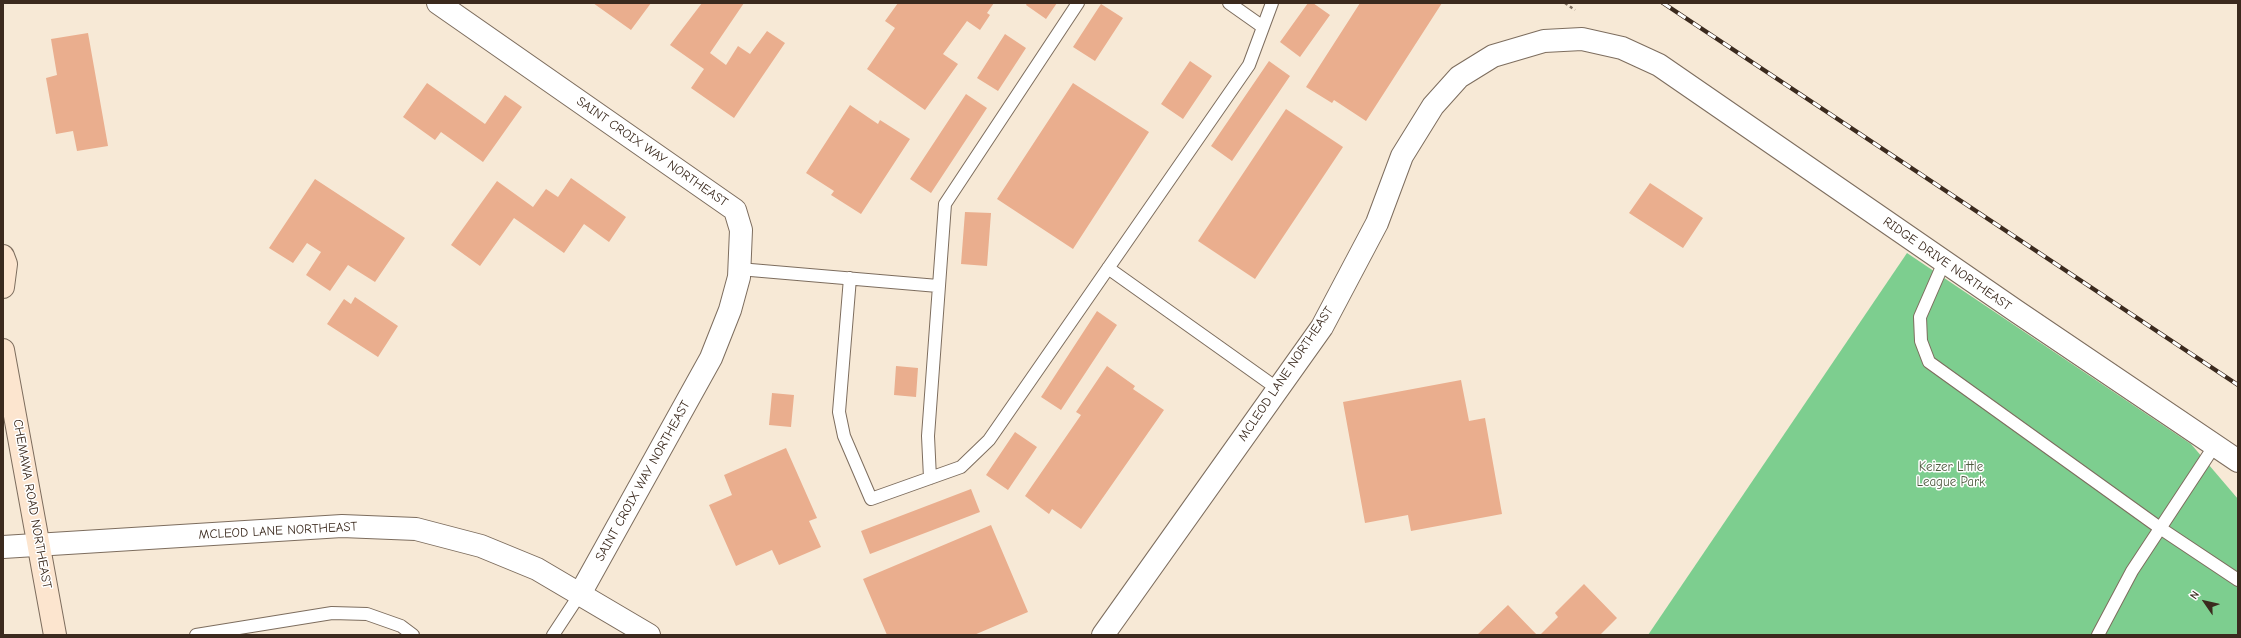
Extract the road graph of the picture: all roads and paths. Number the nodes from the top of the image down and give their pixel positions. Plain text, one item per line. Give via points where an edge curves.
1 (438, 3) edge
2 (1078, 3) edge
3 (1229, 3) edge
4 (1272, 3) edge
5 (1565, 3) edge
6 (1575, 10) dead end
7 (1263, 27) junction
8 (1658, 65) joint
9 (3, 256) edge
10 (1944, 262) junction
11 (739, 268) junction
12 (1108, 268) junction
13 (850, 278) junction
14 (938, 286) junction
15 (3, 287) edge
16 (3, 350) edge
17 (1278, 388) junction
18 (2215, 445) junction
19 (2238, 461) edge
20 (930, 478) junction
21 (2160, 528) junction
22 (40, 545) junction
23 (3, 547) edge
24 (2238, 580) edge
25 (580, 594) junction
26 (55, 635) edge
27 (196, 635) edge
28 (413, 635) edge
29 (553, 635) edge
30 (649, 635) edge
31 (1103, 635) edge
32 (2098, 635) edge

1 - 11 street, SAINT CROIX WAY NORTHEAST via 735,210 741,230
2 - 14 lane via 945,204
3 - 7 lane
4 - 7 lane
5 - 6 path
7 - 12 lane via 1248,65
8 - 10 street, RIDGE DRIVE NORTHEAST
8 - 17 street, MCLEOD LANE NORTHEAST via 1622,48 1582,39 1544,41 1493,56 1459,77 1433,106 1402,156 1377,223 1322,327
9 - 15 main road via 6,264
10 - 18 street, RIDGE DRIVE NORTHEAST
10 - 21 lane via 1920,317 1921,341 1929,362
11 - 13 lane
11 - 25 street, SAINT CROIX WAY NORTHEAST via 730,310 711,358
12 - 17 lane
12 - 20 lane via 989,440 961,467
13 - 14 lane
13 - 20 lane via 839,412 844,436 870,499
14 - 20 lane via 928,436
16 - 22 main road, CHEMAWA ROAD NORTHEAST
17 - 31 street, MCLEOD LANE NORTHEAST
18 - 19 street, RIDGE DRIVE NORTHEAST
18 - 21 lane
21 - 24 lane
21 - 32 lane via 2132,571
22 - 23 street, MCLEOD LANE NORTHEAST
22 - 25 street, MCLEOD LANE NORTHEAST via 342,526 416,529 481,546 537,569
22 - 26 main road, CHEMAWA ROAD NORTHEAST
25 - 29 lane
25 - 30 street, MCLEOD LANE NORTHEAST
27 - 28 lane via 332,613 367,614 401,626

